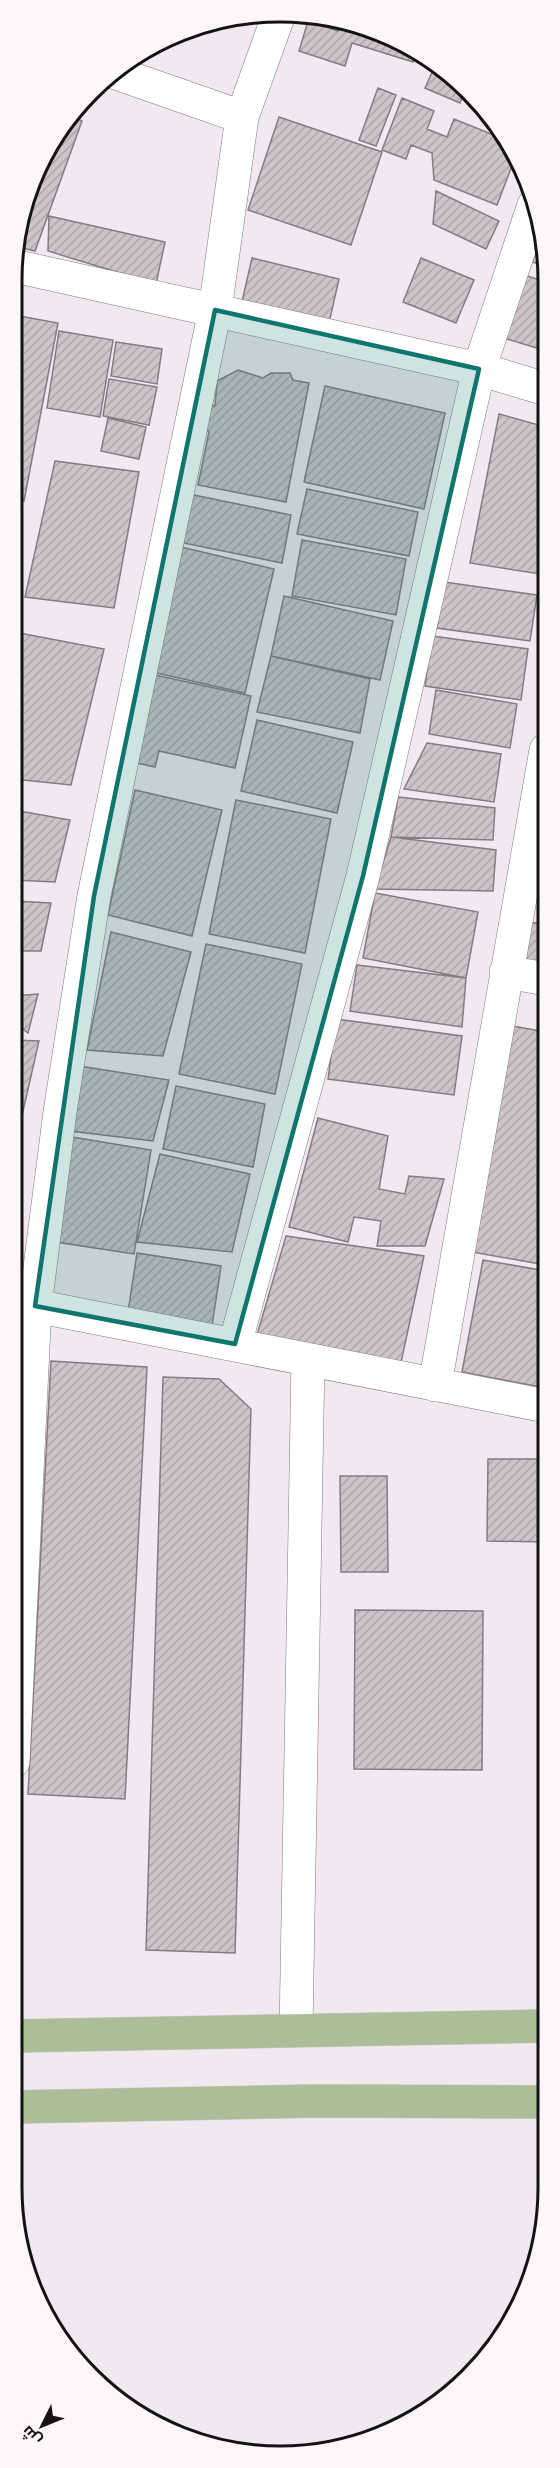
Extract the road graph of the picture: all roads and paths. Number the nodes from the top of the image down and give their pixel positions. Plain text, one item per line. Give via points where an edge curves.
1 (276, 22) edge
2 (123, 76) edge
3 (242, 117) junction
4 (530, 217) edge
5 (23, 268) edge
6 (215, 310) junction
7 (479, 369) junction
8 (538, 387) edge
9 (538, 794) edge
10 (506, 972) junction
11 (538, 978) edge
12 (24, 1304) edge
13 (235, 1344) junction
14 (308, 1360) junction
15 (22, 1380) edge
16 (435, 1385) junction
17 (538, 1404) edge
18 (538, 2026) edge
19 (296, 2031) junction
20 (22, 2036) edge
21 (538, 2102) edge
22 (22, 2107) edge

1 - 3 street
2 - 3 street
3 - 6 street
4 - 7 street
5 - 6 street
6 - 7 street
6 - 12 street via 94,896 60,1112
7 - 8 street
7 - 13 street via 363,876
9 - 10 street
10 - 11 street
10 - 16 street
12 - 13 street
12 - 15 street
13 - 14 street
14 - 16 street
14 - 19 street
16 - 17 street
18 - 19 main road
19 - 20 main road
21 - 22 main road via 315,2101

